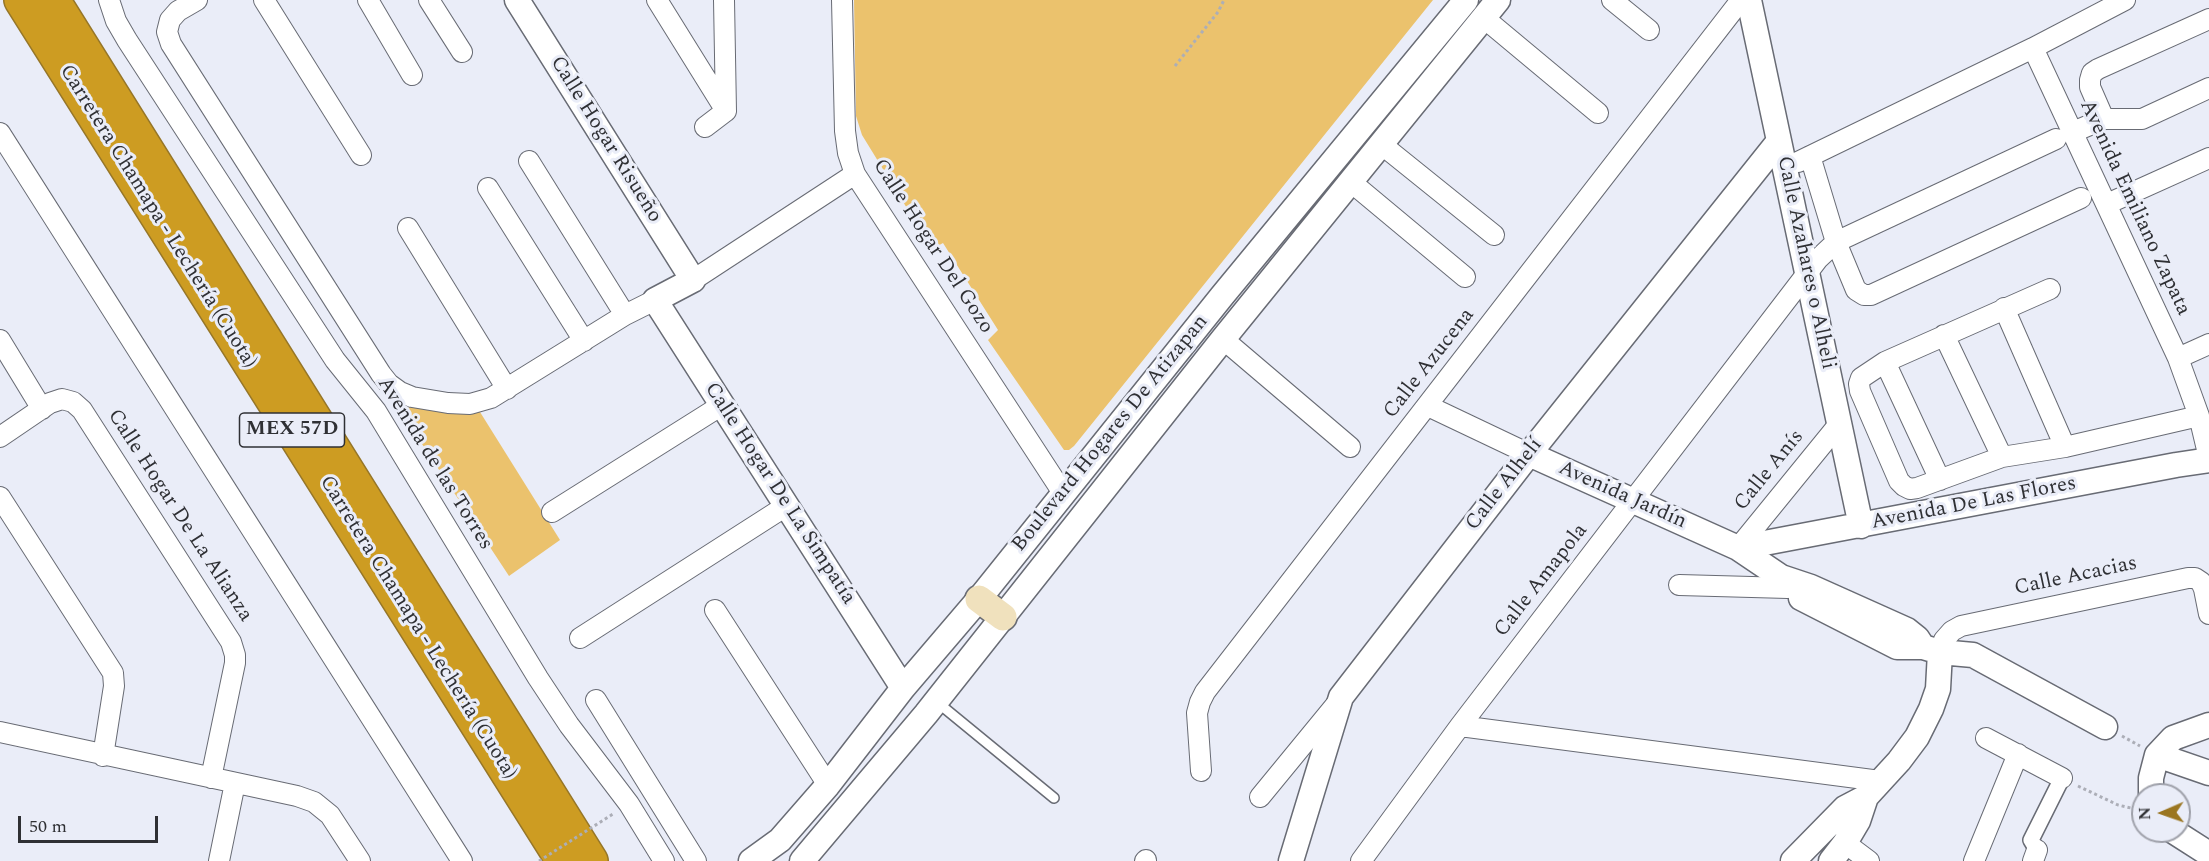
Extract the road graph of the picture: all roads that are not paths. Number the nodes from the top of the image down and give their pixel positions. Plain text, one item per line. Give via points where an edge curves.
1 (21, 0) edge
2 (53, 0) edge
3 (109, 0) edge
4 (197, 0) edge
5 (264, 0) edge
6 (368, 0) edge
7 (429, 0) edge
8 (517, 0) edge
9 (657, 0) edge
10 (724, 0) edge
11 (842, 0) edge
12 (1466, 0) edge
13 (1612, 0) edge
14 (1741, 0) edge
15 (1749, 0) edge
16 (2125, 0) edge
17 (1491, 9) edge
18 (2209, 19) edge
19 (1649, 30) dead end
20 (2033, 48) junction
21 (462, 52) dead end
22 (412, 75) dead end
23 (2209, 88) edge
24 (726, 111) junction
25 (1598, 113) dead end
26 (2104, 119) junction
27 (705, 127) dead end
28 (0, 133) edge
29 (2064, 136) junction
30 (1779, 141) junction
31 (1381, 144) junction
32 (361, 155) dead end
33 (1810, 156) junction
34 (2209, 158) edge
35 (529, 161) dead end
36 (1785, 169) junction
37 (855, 174) junction
38 (1351, 182) junction
39 (488, 188) dead end
40 (2081, 198) dead end
41 (2107, 204) junction
42 (408, 228) dead end
43 (1494, 236) dead end
44 (1836, 242) junction
45 (1807, 274) junction
46 (1465, 277) dead end
47 (693, 280) junction
48 (2050, 289) dead end
49 (655, 300) junction
50 (2004, 308) junction
51 (625, 315) junction
52 (1944, 335) junction
53 (1223, 339) junction
54 (0, 340) edge
55 (585, 341) junction
56 (2209, 344) edge
57 (2178, 358) junction
58 (1885, 362) junction
59 (507, 388) junction
60 (722, 405) junction
61 (1428, 406) junction
62 (42, 409) junction
63 (2199, 416) junction
64 (1839, 424) junction
65 (0, 437) edge
66 (1350, 447) dead end
67 (2065, 447) junction
68 (1529, 454) junction
69 (2002, 457) junction
70 (2209, 459) edge
71 (1940, 480) junction
72 (1063, 493) junction
73 (0, 497) edge
74 (1633, 502) junction
75 (786, 506) junction
76 (552, 512) dead end
77 (1861, 526) junction
78 (1738, 548) junction
79 (1788, 582) junction
80 (1679, 585) dead end
81 (979, 599) junction
82 (715, 610) dead end
83 (2209, 614) edge
84 (1004, 617) junction
85 (580, 638) dead end
86 (1931, 649) junction
87 (903, 688) junction
88 (1341, 697) junction
89 (596, 700) dead end
90 (936, 701) junction
91 (2209, 725) edge
92 (1460, 726) junction
93 (2105, 727) road end
94 (0, 732) edge
95 (1986, 738) dead end
96 (2018, 754) junction
97 (2157, 755) junction
98 (103, 756) junction
99 (1201, 771) dead end
100 (2209, 773) edge
101 (211, 778) junction
102 (2062, 778) joint
103 (235, 783) junction
104 (2151, 783) edge
105 (828, 785) junction
106 (1873, 789) junction
107 (1260, 797) dead end
108 (1054, 798) dead end
109 (2191, 842) edge
110 (1838, 852) edge
111 (2209, 854) edge
112 (2035, 856) edge
113 (219, 861) edge
114 (360, 861) edge
115 (462, 861) edge
116 (563, 861) edge
117 (591, 861) edge
118 (664, 861) edge
119 (696, 861) edge
120 (751, 861) edge
121 (802, 861) edge
122 (1292, 861) edge
123 (1361, 861) edge
124 (1793, 861) edge
125 (1869, 861) edge
126 (1974, 861) edge

1 - 116 highway, Carretera Chamapa - Lechería (Cuota) / MEX 57D
2 - 117 highway, Carretera Chamapa - Lechería (Cuota) / MEX 57D
3 - 118 street, Avenida de las Torres via 126,40 335,360 376,411 537,678 629,804
4 - 59 street via 170,20 167,32 171,44 381,374 400,392 448,404 470,404
5 - 32 street
6 - 22 street
7 - 21 street
8 - 47 street, Calle Hogar Risueño
9 - 24 street
10 - 24 street
11 - 37 street, Calle Hogar Del Gozo via 845,131
12 - 72 street, Boulevard Hogares De Atizapan
13 - 19 street
14 - 61 street, Calle Azucena
15 - 30 street, Calle Azahares o Alheli
16 - 20 street
17 - 25 street
17 - 31 street, Boulevard Hogares De Atizapan
18 - 26 street via 2092,73 2090,87
20 - 29 street, Avenida Emiliano Zapata
20 - 33 street
23 - 26 street via 2142,119
24 - 27 street
26 - 29 street
28 - 115 street
29 - 41 street, Avenida Emiliano Zapata
29 - 44 street
30 - 36 street, Calle Azahares o Alheli
30 - 68 street, Calle Alhelí
31 - 38 street, Boulevard Hogares De Atizapan
31 - 43 street
33 - 36 street
33 - 44 street
34 - 41 street
35 - 51 street
36 - 45 street, Calle Azahares o Alheli
37 - 47 street
37 - 72 street, Calle Hogar Del Gozo
38 - 46 street
38 - 53 street, Boulevard Hogares De Atizapan
39 - 55 street
40 - 44 street via 1871,295 1856,290
41 - 57 street, Avenida Emiliano Zapata
42 - 59 street
44 - 45 street, Calle Amapola
45 - 64 street, Calle Azahares o Alheli
45 - 74 street, Calle Amapola
47 - 49 street
48 - 50 street
49 - 51 street
49 - 60 street, Calle Hogar De La Simpatía
50 - 52 street
50 - 67 street
51 - 55 street
52 - 58 street
52 - 69 street
53 - 66 street
53 - 84 street, Boulevard Hogares De Atizapan
54 - 62 street
55 - 59 street
56 - 57 street
57 - 63 street, Avenida Emiliano Zapata
58 - 71 street
58 - 71 street via 1866,373 1859,384 1899,481 1910,489
60 - 75 street, Calle Hogar De La Simpatía
60 - 76 street
61 - 68 street, Avenida Jardín
61 - 99 street, Calle Azucena via 1205,692 1196,724
62 - 65 street, Calle Hogar De La Alianza
62 - 101 street, Calle Hogar De La Alianza via 62,399 82,410 231,642 235,663
63 - 67 street
63 - 70 street, Avenida Emiliano Zapata
64 - 77 street, Calle Azahares o Alheli
64 - 78 street, Calle Anís
67 - 69 street
68 - 74 street, Avenida Jardín
68 - 88 street, Calle Alhelí
69 - 71 street
70 - 77 street, Avenida De Las Flores
72 - 81 street, Boulevard Hogares De Atizapan
73 - 98 street via 113,673
74 - 78 street, Avenida Jardín
74 - 92 street, Calle Amapola
75 - 85 street
75 - 87 street, Calle Hogar De La Simpatía
77 - 78 street, Avenida De Las Flores
78 - 79 street, Avenida Jardín
79 - 80 street
79 - 86 street, Avenida Jardín via 1805,602 1897,647
81 - 84 main road
81 - 87 street, Boulevard Hogares De Atizapan
82 - 105 street
83 - 86 street, Calle Acacias via 2201,582 2188,578 1961,626
84 - 90 street, Boulevard Hogares De Atizapan
86 - 93 street, Avenida Jardín via 1973,655
86 - 106 street via 1938,689 1931,709 1917,738
87 - 105 street, Boulevard Hogares De Atizapan
88 - 107 street
88 - 122 street, Calle Alhelí
89 - 119 street
90 - 108 lane
90 - 121 street, Boulevard Hogares De Atizapan
91 - 97 street via 2173,738
92 - 106 street
92 - 123 street, Calle Amapola
94 - 98 street
95 - 96 street
96 - 102 street
96 - 126 street
97 - 100 street
97 - 104 street
98 - 101 street
101 - 103 street
102 - 112 street via 2031,840
103 - 113 street
103 - 114 street via 314,802 330,815
105 - 120 street, Boulevard Hogares De Atizapan via 780,840
106 - 110 street
106 - 124 street via 1845,808
109 - 111 street
110 - 125 street

